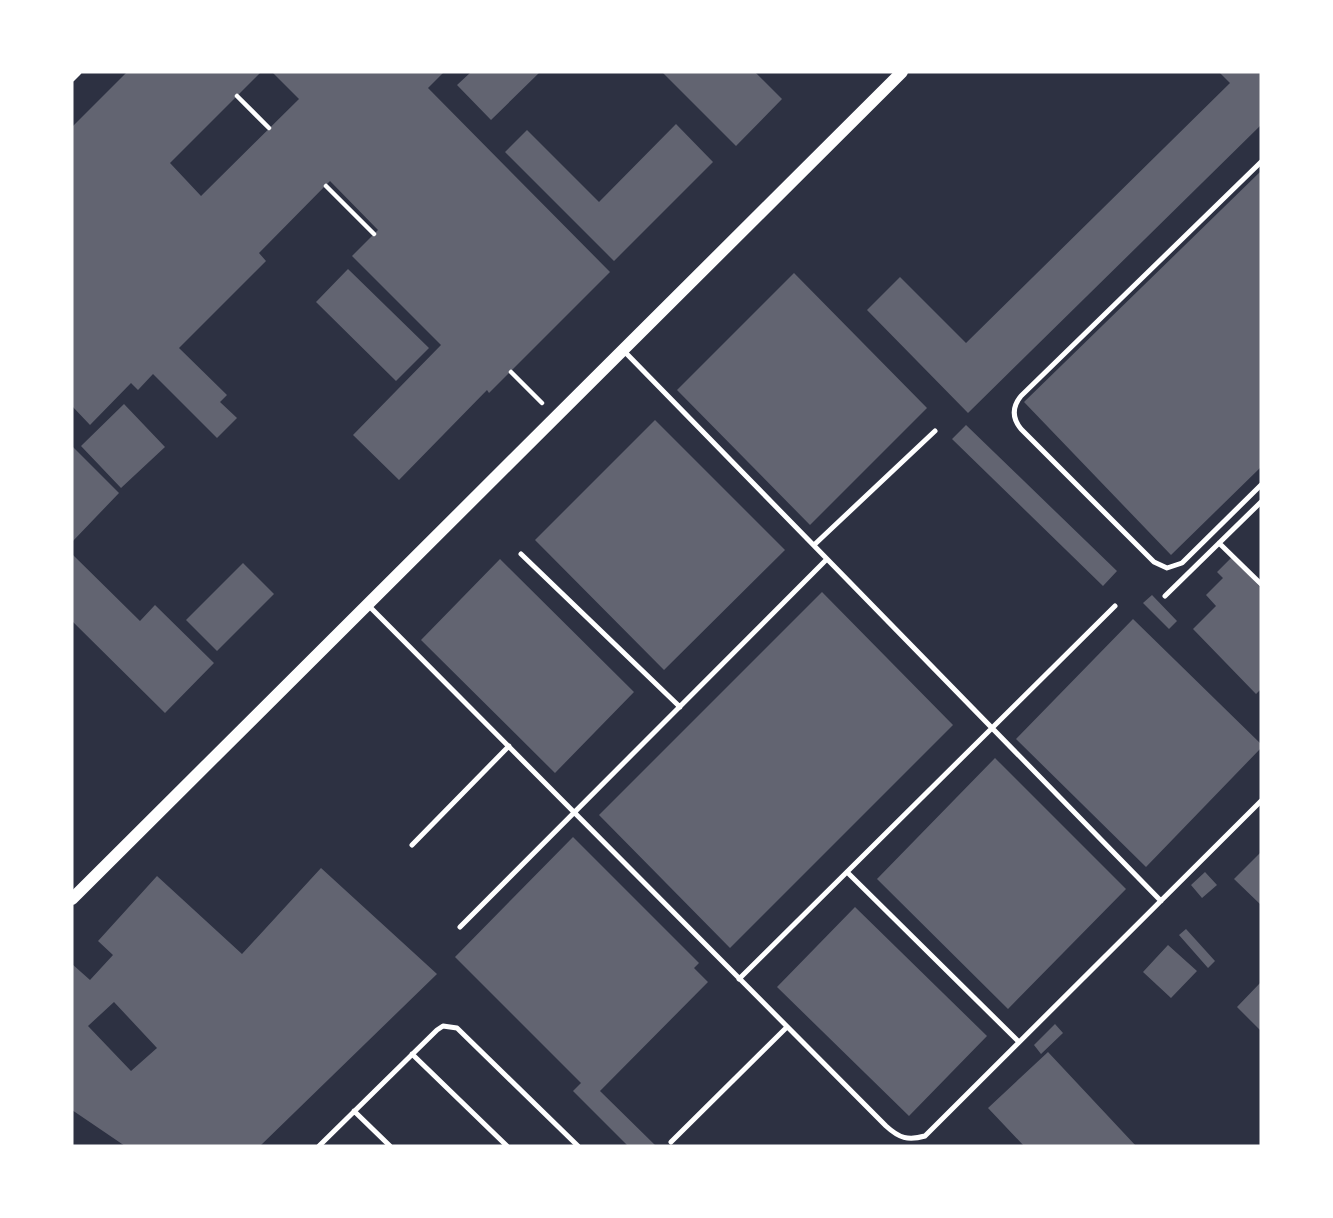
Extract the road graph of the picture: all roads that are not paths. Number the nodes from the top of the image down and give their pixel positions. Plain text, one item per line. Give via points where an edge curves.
1 (78, 72) edge
2 (902, 72) edge
3 (72, 78) edge
4 (1261, 162) edge
5 (622, 349) junction
6 (935, 431) dead end
7 (1261, 485) edge
8 (1261, 502) edge
9 (1219, 543) junction
10 (814, 545) junction
11 (521, 554) dead end
12 (827, 559) junction
13 (1261, 584) edge
14 (1165, 596) dead end
15 (367, 604) junction
16 (1115, 606) dead end
17 (680, 707) junction
18 (992, 728) junction
19 (509, 746) junction
20 (1261, 801) edge
21 (574, 813) junction
22 (412, 845) dead end
23 (847, 872) junction
24 (72, 898) edge
25 (1161, 901) junction
26 (460, 927) dead end
27 (739, 979) junction
28 (787, 1027) junction
29 (1018, 1042) junction
30 (412, 1054) junction
31 (354, 1111) junction
32 (671, 1142) dead end
33 (319, 1146) edge
34 (390, 1146) edge
35 (507, 1146) edge
36 (578, 1146) edge

1 - 3 street
2 - 5 street
4 - 7 lane via 1021,396 1013,415 1030,439 1154,562 1167,568 1182,563
5 - 10 lane
5 - 15 street
6 - 10 lane
8 - 9 lane
9 - 13 lane
9 - 14 lane
10 - 12 lane
11 - 17 lane
12 - 17 lane
12 - 18 lane
15 - 19 lane
15 - 24 street
16 - 18 lane
17 - 21 lane
18 - 23 lane
18 - 25 lane
19 - 21 lane
19 - 22 lane
20 - 25 lane
21 - 26 lane
21 - 27 lane
23 - 27 lane
23 - 29 lane
25 - 29 lane
27 - 28 lane
28 - 29 lane via 896,1136 910,1140 925,1136
28 - 32 lane
30 - 31 lane
30 - 35 lane
30 - 36 lane via 443,1026 457,1028
31 - 33 lane
31 - 34 lane

